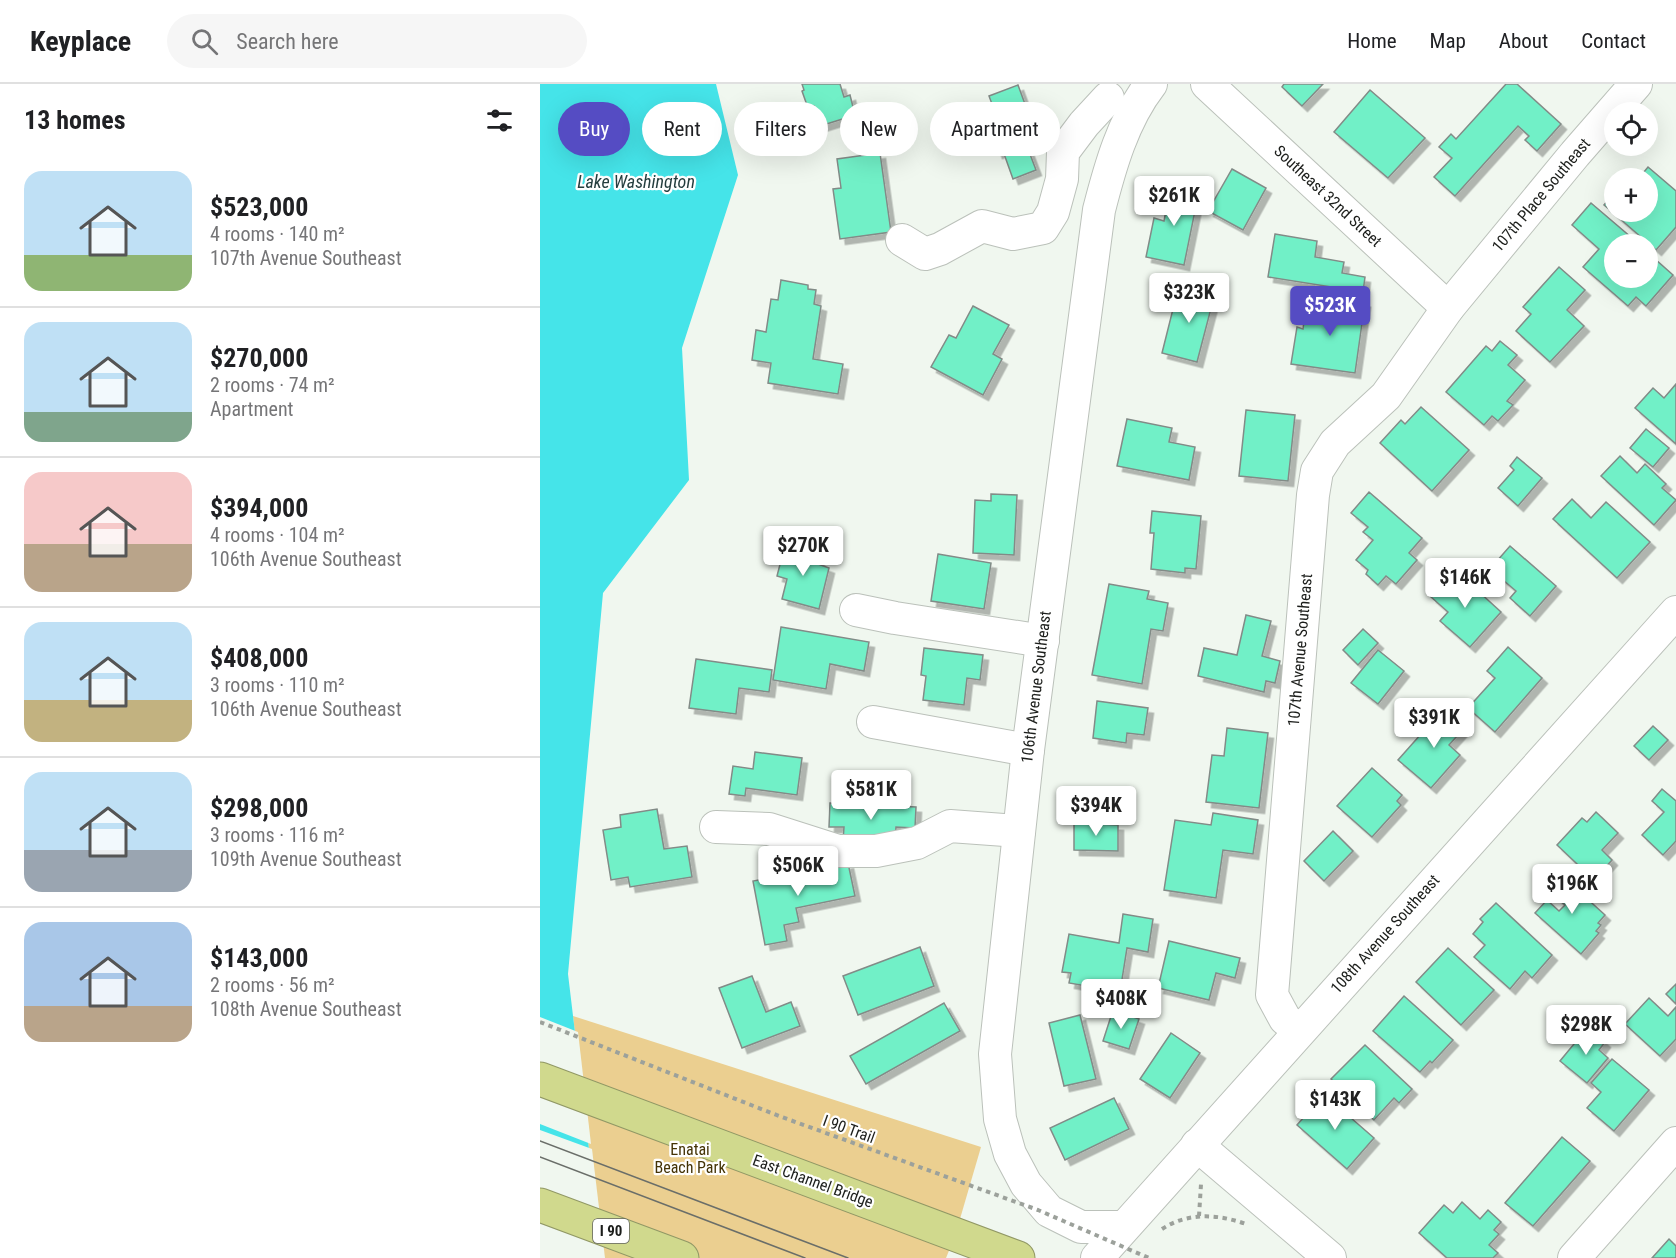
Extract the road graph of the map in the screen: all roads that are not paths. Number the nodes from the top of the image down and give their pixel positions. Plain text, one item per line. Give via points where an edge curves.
1 (1150, 84) edge
2 (1207, 84) edge
3 (1636, 84) edge
4 (1112, 99) edge
5 (902, 240) dead end
6 (1448, 308) junction
7 (856, 610) dead end
8 (1676, 612) edge
9 (1042, 641) junction
10 (873, 722) dead end
11 (1028, 750) junction
12 (717, 827) dead end
13 (1019, 831) junction
14 (1299, 1030) junction
15 (540, 1079) edge
16 (1676, 1143) edge
17 (1197, 1145) junction
18 (540, 1205) edge
19 (1123, 1227) junction
20 (682, 1258) edge
21 (1018, 1258) edge
22 (1097, 1258) edge
23 (1330, 1258) edge
24 (1574, 1258) edge

1 - 4 street, 106th Avenue Southeast
2 - 6 street, Southeast 32nd Street
3 - 6 street, 107th Place Southeast
4 - 5 street via 1084,124 1064,152 1053,212 1043,228 1013,234 982,226 925,254
4 - 9 street, 106th Avenue Southeast via 1110,164 1099,210
6 - 14 street, 107th Avenue Southeast via 1386,396 1335,443 1317,471 1272,995 1285,1019
7 - 9 street
8 - 14 street, 108th Avenue Southeast
9 - 11 street, 106th Avenue Southeast
10 - 11 street
11 - 13 street, 106th Avenue Southeast
12 - 13 street via 770,829 838,851 876,851 917,843 950,826
13 - 19 street, 106th Avenue Southeast via 995,1054 1000,1119 1010,1154 1026,1184 1049,1211 1081,1227
14 - 17 street, 108th Avenue Southeast
15 - 21 highway, East Channel Bridge
16 - 24 street
17 - 19 street, 108th Avenue Southeast
17 - 23 street
18 - 20 highway, I 90
19 - 22 street, 108th Avenue Southeast

